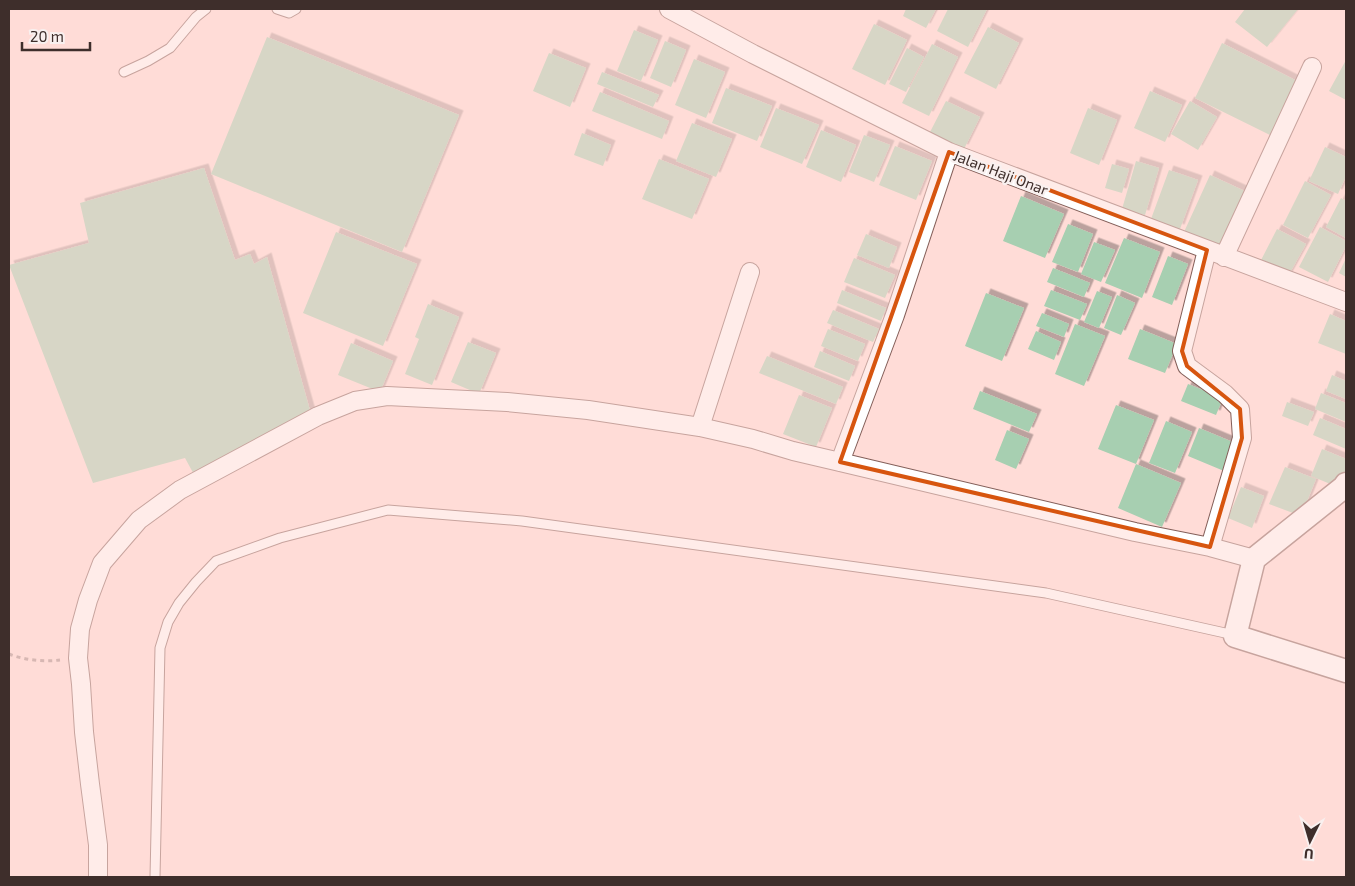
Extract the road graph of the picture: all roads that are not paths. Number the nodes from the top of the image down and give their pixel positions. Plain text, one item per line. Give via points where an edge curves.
1 (206, 9) edge
2 (277, 9) edge
3 (296, 9) edge
4 (670, 9) edge
5 (1312, 67) dead end
6 (124, 72) dead end
7 (949, 152) junction
8 (1207, 250) junction
9 (1224, 257) junction
10 (750, 272) dead end
11 (1346, 302) edge
12 (700, 427) junction
13 (840, 462) junction
14 (1346, 484) edge
15 (1210, 547) junction
16 (1254, 559) junction
17 (1235, 636) junction
18 (1346, 671) edge
19 (98, 877) edge
20 (155, 877) edge

1 - 6 lane via 170,48
2 - 3 lane via 289,13
4 - 7 street, Jalan Haji Onar
5 - 9 street
7 - 8 street, Jalan Haji Onar
7 - 13 street via 895,315
8 - 9 street, Jalan Haji Onar
8 - 15 street via 1182,350 1187,366 1240,409 1242,438
9 - 11 street, Jalan Haji Onar
10 - 12 street
12 - 13 street
12 - 19 street via 507,402 387,396 355,401 318,416 180,490 139,520 102,563 80,629 78,658 98,845
13 - 15 street
14 - 16 street
15 - 16 street
16 - 17 street
17 - 18 street
17 - 20 lane via 1046,593 522,521 388,510 280,538 216,561 179,603 168,622 160,648

